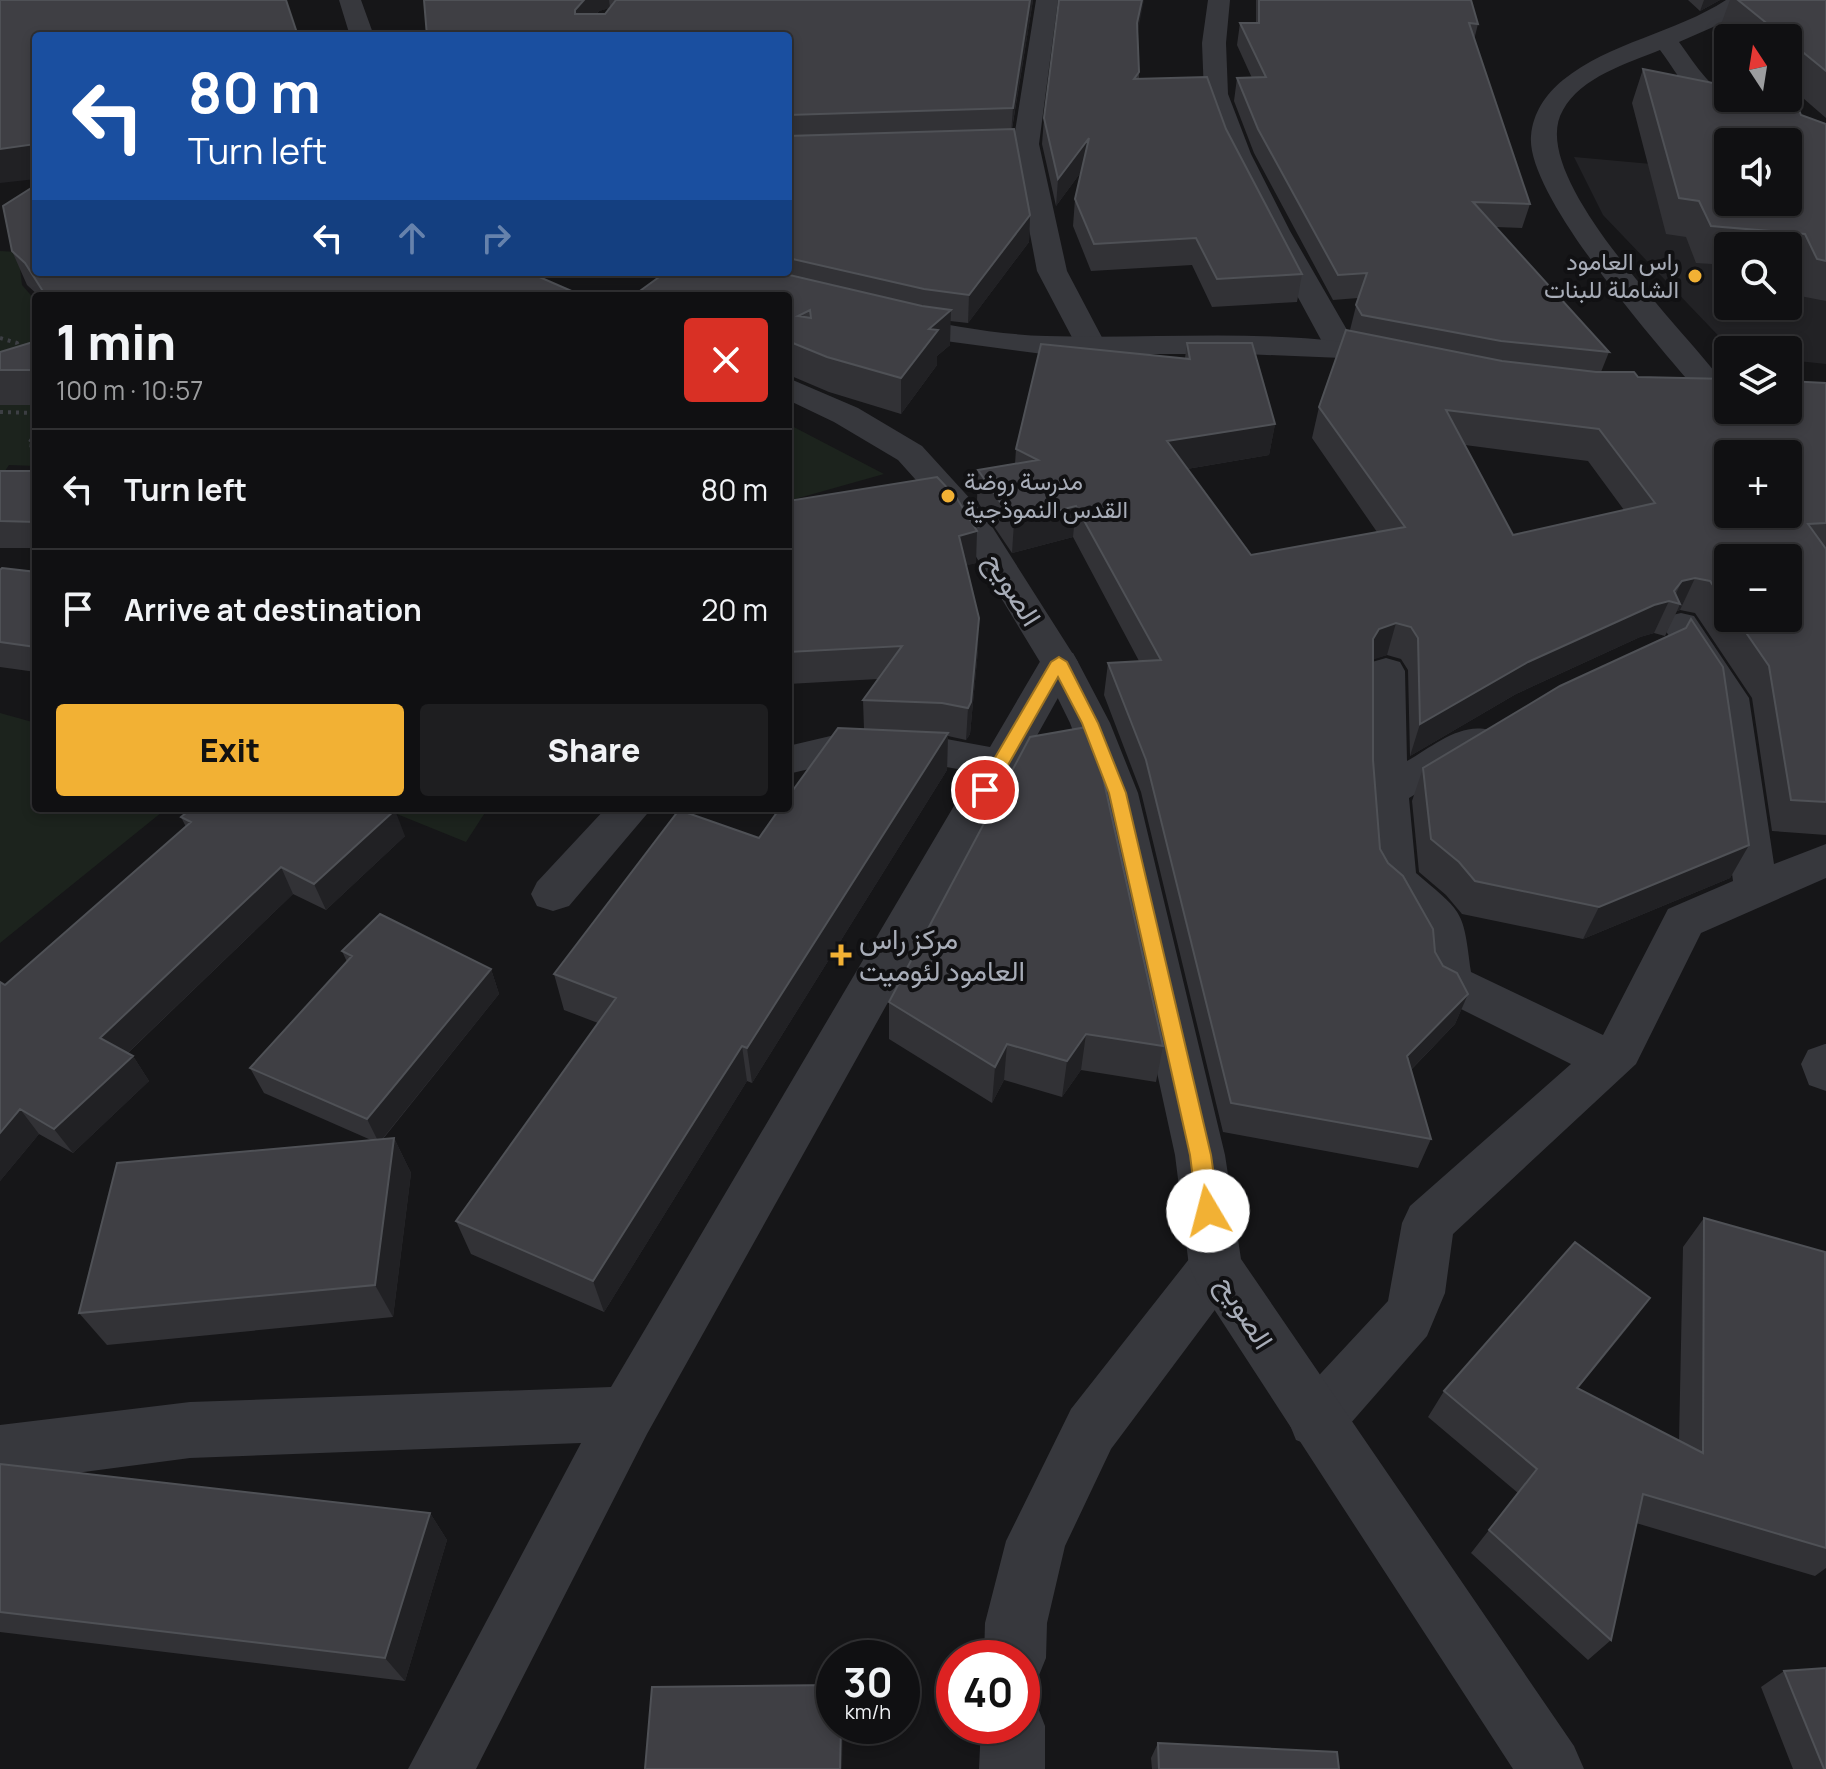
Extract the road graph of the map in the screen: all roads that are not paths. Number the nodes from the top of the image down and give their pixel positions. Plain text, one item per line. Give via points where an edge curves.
1 (350, 0) edge
2 (1047, 0) edge
3 (1219, 0) edge
4 (1741, 0) edge
5 (361, 32) edge
6 (1665, 40) junction
7 (1026, 144) junction
8 (995, 145) edge
9 (1826, 153) edge
10 (792, 297) edge
11 (1091, 345) junction
12 (1342, 349) junction
13 (1433, 367) edge
14 (1714, 382) edge
15 (792, 390) edge
16 (1671, 390) edge
17 (1714, 390) edge
18 (1681, 625) edge
19 (1059, 662) junction
20 (1386, 671) dead end
21 (1505, 723) edge
22 (792, 759) edge
23 (1001, 763) junction
24 (1387, 792) junction
25 (627, 812) edge
26 (1826, 860) edge
27 (1756, 890) junction
28 (553, 894) dead end
29 (1607, 1059) junction
30 (1216, 1266) junction
31 (627, 1414) junction
32 (1316, 1420) junction
33 (0, 1454) edge
34 (1016, 1640) edge
35 (1013, 1744) edge
36 (441, 1769) edge
37 (1012, 1769) edge
38 (1551, 1769) edge

1 - 5 street
2 - 7 street
3 - 12 street via 1216,94 1244,167
4 - 6 street
6 - 9 street via 1699,86 1751,124
6 - 14 street via 1575,84 1547,113 1546,162 1584,232
7 - 8 street
7 - 11 street via 1052,271
10 - 11 street via 923,329 1043,345
11 - 12 street
12 - 13 street
15 - 19 street, الصويح via 910,453 972,522
16 - 17 street
18 - 27 street via 1729,698
19 - 23 street
19 - 30 street, الصويح via 1117,793 1200,1155
20 - 24 street
21 - 24 street
22 - 23 street via 839,748 941,752
23 - 31 street
24 - 29 street via 1395,880 1442,921 1449,982
25 - 28 street
26 - 27 street
27 - 29 street via 1684,921 1619,1050
29 - 32 street via 1428,1223 1418,1293 1408,1318
30 - 32 street, الصويح
30 - 34 street via 1091,1429 1036,1541
31 - 33 street via 190,1430
31 - 36 street
32 - 38 street, الصويح
35 - 37 street

